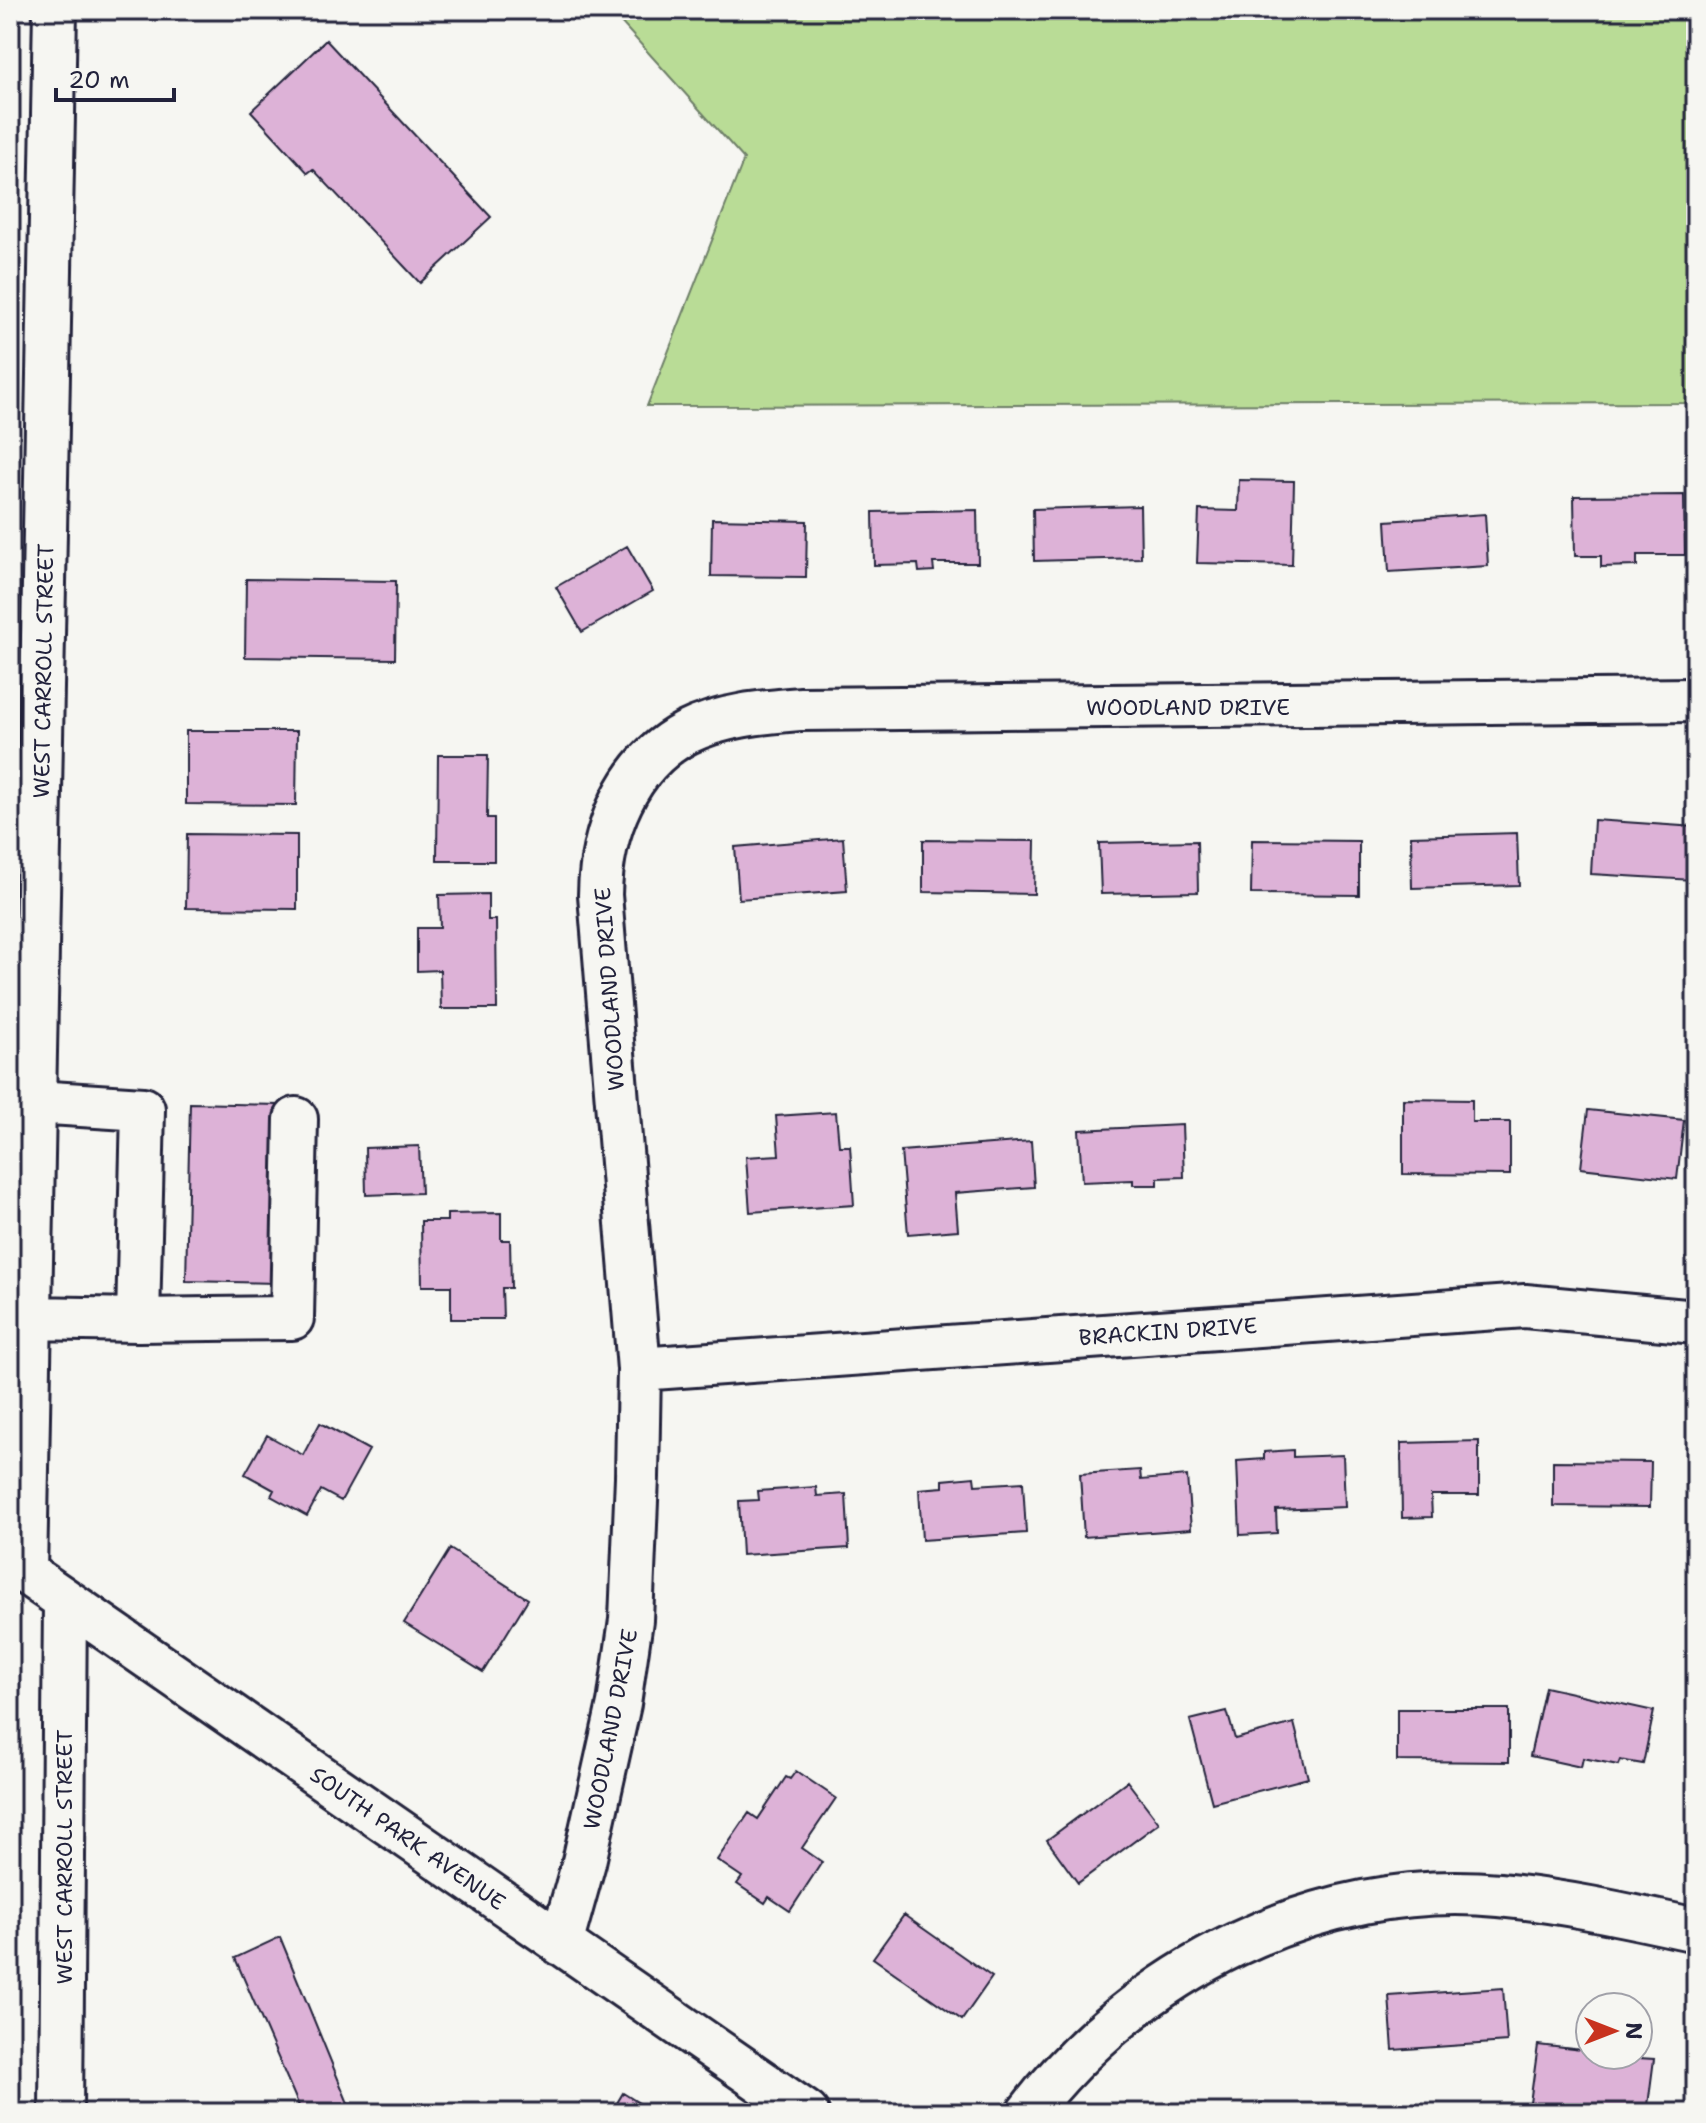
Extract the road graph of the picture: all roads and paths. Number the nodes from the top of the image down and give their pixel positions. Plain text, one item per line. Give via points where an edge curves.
1 (55, 10) edge
2 (1696, 700) edge
3 (35, 1102) junction
4 (296, 1119) dead end
5 (31, 1318) junction
6 (138, 1320) junction
7 (1696, 1322) edge
8 (639, 1369) junction
9 (18, 1567) edge
10 (65, 1600) junction
11 (1696, 1930) edge
12 (561, 1944) junction
13 (61, 2113) edge
14 (807, 2113) edge
15 (1028, 2113) edge

1 - 3 street, WEST CARROLL STREET
2 - 8 street, WOODLAND DRIVE via 801,709 724,719 685,734 656,756 628,789 610,825 601,860
3 - 5 street, WEST CARROLL STREET
3 - 6 street via 143,1109
4 - 6 street via 292,1318
5 - 6 street
5 - 9 street, WEST CARROLL STREET
7 - 8 street, BRACKIN DRIVE via 1525,1306
8 - 12 street, WOODLAND DRIVE via 631,1620 584,1862
9 - 10 street, SOUTH PARK AVENUE
10 - 12 street, SOUTH PARK AVENUE
10 - 13 street, WEST CARROLL STREET
11 - 15 street via 1497,1894 1382,1899 1329,1910 1224,1949 1170,1980 1109,2026
12 - 14 street, SOUTH PARK AVENUE

